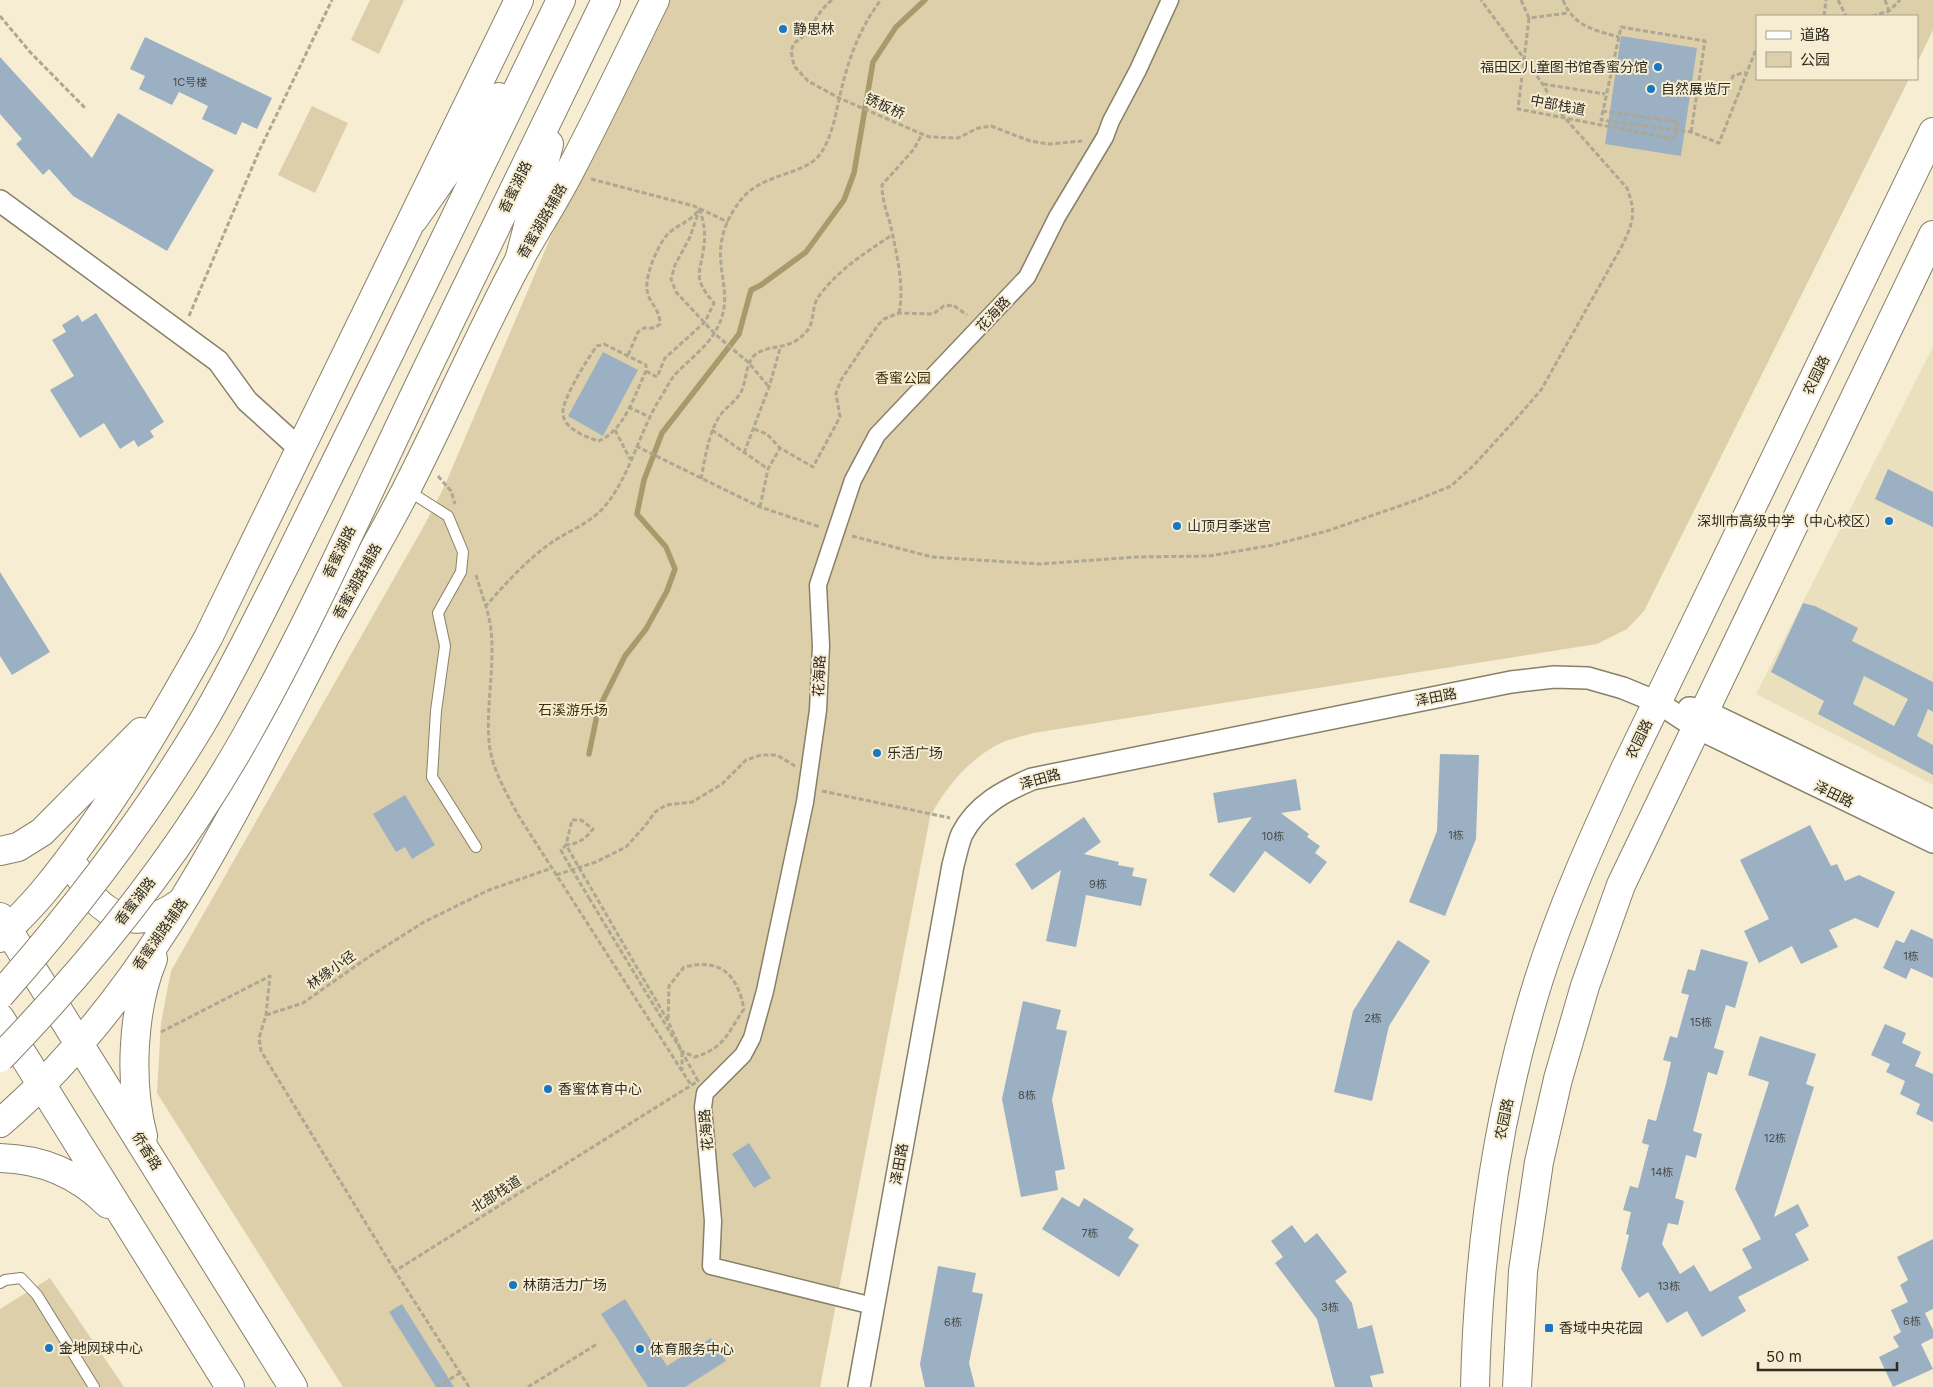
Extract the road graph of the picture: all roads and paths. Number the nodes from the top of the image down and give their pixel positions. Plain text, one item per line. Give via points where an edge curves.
1 (332, 0) edge
2 (519, 0) edge
3 (561, 0) edge
4 (606, 0) edge
5 (655, 0) edge
6 (832, 0) edge
7 (881, 0) edge
8 (1170, 0) edge
9 (1481, 0) edge
10 (1521, 0) edge
11 (1563, 0) edge
12 (1826, 0) edge
13 (1838, 0) edge
14 (1885, 0) edge
15 (1900, 0) edge
16 (1889, 12) junction
17 (1568, 13) junction
18 (1824, 15) edge
19 (1846, 15) edge
20 (1876, 15) edge
21 (0, 16) edge
22 (1528, 18) junction
23 (547, 28) junction
24 (1619, 37) junction
25 (1756, 49) edge
26 (1746, 72) junction
27 (565, 84) junction
28 (1542, 84) junction
29 (1697, 85) junction
30 (1605, 94) junction
31 (839, 98) junction
32 (86, 109) dead end
33 (1602, 111) junction
34 (1690, 132) junction
35 (1933, 132) edge
36 (922, 134) junction
37 (1105, 137) junction
38 (569, 173) junction
39 (0, 201) edge
40 (700, 208) junction
41 (414, 219) junction
42 (728, 222) junction
43 (892, 235) junction
44 (1933, 235) edge
45 (519, 261) junction
46 (899, 313) junction
47 (705, 322) junction
48 (981, 327) junction
49 (181, 334) junction
50 (715, 334) junction
51 (780, 348) junction
52 (628, 354) junction
53 (749, 363) junction
54 (646, 371) junction
55 (769, 387) junction
56 (628, 407) junction
57 (650, 417) junction
58 (754, 428) junction
59 (615, 430) junction
60 (712, 430) junction
61 (636, 446) junction
62 (780, 448) junction
63 (301, 450) junction
64 (744, 453) junction
65 (630, 459) junction
66 (768, 469) junction
67 (701, 479) junction
68 (406, 489) junction
69 (760, 507) junction
70 (835, 532) junction
71 (174, 699) junction
72 (1657, 702) junction
73 (1699, 718) junction
74 (807, 784) junction
75 (1933, 821) edge
76 (970, 823) junction
77 (1933, 842) edge
78 (566, 846) junction
79 (476, 847) dead end
80 (76, 849) junction
81 (0, 850) edge
82 (552, 868) junction
83 (556, 875) junction
84 (180, 906) junction
85 (3, 928) edge
86 (0, 995) edge
87 (266, 1015) junction
88 (0, 1018) edge
89 (668, 1020) junction
90 (161, 1032) dead end
91 (80, 1044) junction
92 (680, 1050) junction
93 (0, 1058) edge
94 (682, 1071) junction
95 (42, 1085) junction
96 (703, 1107) junction
97 (0, 1123) edge
98 (150, 1157) junction
99 (0, 1158) edge
100 (136, 1233) junction
101 (395, 1271) junction
102 (0, 1283) edge
103 (873, 1306) junction
104 (596, 1344) dead end
105 (460, 1373) junction
106 (94, 1387) edge
107 (230, 1387) edge
108 (292, 1387) edge
109 (437, 1387) edge
110 (469, 1387) edge
111 (528, 1387) edge
112 (859, 1387) edge
113 (1475, 1387) edge
114 (1517, 1387) edge

1 - 49 path via 260,149
2 - 41 main road
3 - 23 main road
4 - 27 main road, 香蜜湖路
5 - 38 main road, 香蜜湖路辅路
6 - 31 path, 锈板桥 via 813,21 806,36 794,43 791,51 794,66 808,82
7 - 31 path via 855,47
8 - 37 street, 花海路
9 - 28 path
10 - 22 path, 中部栈道
11 - 17 path
12 - 18 path
13 - 19 path
14 - 16 path
15 - 16 path
16 - 20 path
17 - 22 path
17 - 24 path via 1589,29
21 - 32 path
22 - 33 path, 中部栈道, bridge via 1518,109 1674,139 1678,122
23 - 41 main road
23 - 86 main road, bridge via 241,653 202,722 123,842
24 - 29 path via 1621,27 1705,41
24 - 30 path
25 - 26 path
26 - 29 path via 1733,76 1726,93
26 - 34 path via 1719,143
27 - 45 main road
27 - 93 main road, 香蜜湖路, bridge via 250,730 178,844 135,902 46,1010
28 - 30 path
28 - 70 path via 1557,109 1627,188 1633,203 1634,220 1540,390 1474,465 1451,486 1327,531 1209,556 1040,564 932,557
29 - 34 path
30 - 33 path
31 - 36 path, 锈板桥
31 - 42 path via 821,154 809,164 767,179 750,190 738,202
33 - 34 path via 1601,120
35 - 72 main road, 农园路
36 - 37 path, 锈板桥 via 958,138 978,128 991,126 1030,141 1049,144
36 - 43 path via 914,149 882,185
37 - 48 street, 花海路 via 1057,217 1027,277
38 - 40 path
38 - 45 main road, 香蜜湖路辅路
39 - 49 street
40 - 42 path
40 - 47 path via 705,232 699,278 714,303
40 - 47 path via 671,279 682,301
40 - 52 path via 689,222 669,232 656,254 646,290 660,314 660,324 638,332
41 - 63 main road
42 - 50 path via 722,239 721,259 725,313
43 - 46 path via 902,301
43 - 51 path via 845,267 819,296 812,309 808,329 797,341
44 - 73 main road
45 - 68 main road, 香蜜湖路辅路
46 - 48 path via 933,314 944,306 953,305
46 - 62 path via 878,325 841,380 836,393 840,417 813,467
47 - 50 path
47 - 54 path via 665,358 657,377
48 - 70 street, 花海路 via 877,435 853,480
49 - 63 street via 218,361 247,401
50 - 53 path
50 - 57 path via 673,378
51 - 53 path via 764,350
51 - 55 path
52 - 54 path via 646,365
52 - 59 path via 604,344 597,346 563,413 566,422 580,435 598,441 608,438
53 - 55 path
53 - 60 path via 742,390 735,402 719,416
54 - 56 path
55 - 58 path
56 - 57 path
56 - 59 path
57 - 61 path
58 - 62 path via 767,434
58 - 64 path
59 - 65 path
60 - 64 path
60 - 67 path
61 - 65 path
61 - 67 path
62 - 66 path
63 - 71 main road via 224,609
64 - 66 path
65 - 82 path via 614,493 596,515 546,546 485,607 491,628 489,740 493,761 518,815
66 - 69 path
67 - 69 path
68 - 79 lane via 448,516 463,552 461,572 438,613 445,646 436,711 432,777
68 - 84 main road, 香蜜湖路辅路 via 283,722
69 - 70 path
70 - 74 street, 花海路 via 818,585 821,646 818,701
71 - 80 main road via 118,791
71 - 81 main road via 42,832 18,848
72 - 73 street, 泽田路
72 - 76 street, 泽田路 via 1588,678 1554,677 1510,682 1032,778 983,806
72 - 113 main road, 农园路 via 1592,841 1563,912 1538,981 1517,1057 1499,1139 1486,1223 1477,1314
73 - 75 street, 泽田路
73 - 77 street, 泽田路
73 - 114 main road via 1621,885 1585,986 1558,1079 1539,1162 1523,1270
74 - 76 path
74 - 83 path via 794,765 778,756 761,755 746,760 722,784 692,802 666,805 654,812 626,847 596,862
74 - 96 street, 花海路 via 765,991 752,1038 736,1064 705,1093
76 - 103 street, 泽田路 via 962,834 954,865
78 - 78 path via 588,837 593,829 582,820 572,820
78 - 89 path, 北部栈道, bridge
78 - 94 path, bridge via 561,850 564,856 682,1052
80 - 84 main road via 76,869 83,884 98,902 120,916 136,920 150,918
80 - 85 main road via 36,901
82 - 83 path
82 - 87 path, 林缘小径 via 489,890 424,922 303,1003
83 - 94 path
84 - 91 main road, 香蜜湖路辅路
84 - 98 main road via 151,965 138,1021 137,1100 140,1125
85 - 91 main road, 侨香路
87 - 90 path via 270,976
87 - 101 path via 259,1038 261,1051
88 - 95 main road
89 - 92 path, 北部栈道, bridge
89 - 92 path, 北部栈道, bridge via 668,986 684,968 706,964 719,968 730,974 740,989 744,1008 724,1040 710,1053 696,1057
91 - 95 main road, 香蜜湖路辅路
91 - 98 main road, 侨香路
92 - 101 path, 北部栈道, bridge via 698,1081
94 - 96 path
95 - 97 main road, 香蜜湖路辅路
95 - 100 main road
96 - 103 street, 花海路 via 713,1221 711,1266
98 - 108 main road, 侨香路
99 - 100 main road via 30,1160 70,1174 91,1187
100 - 107 main road
101 - 105 path, bridge
102 - 106 lane via 21,1278 37,1295
103 - 112 street, 泽田路
104 - 111 path
105 - 109 path
105 - 110 path, bridge

